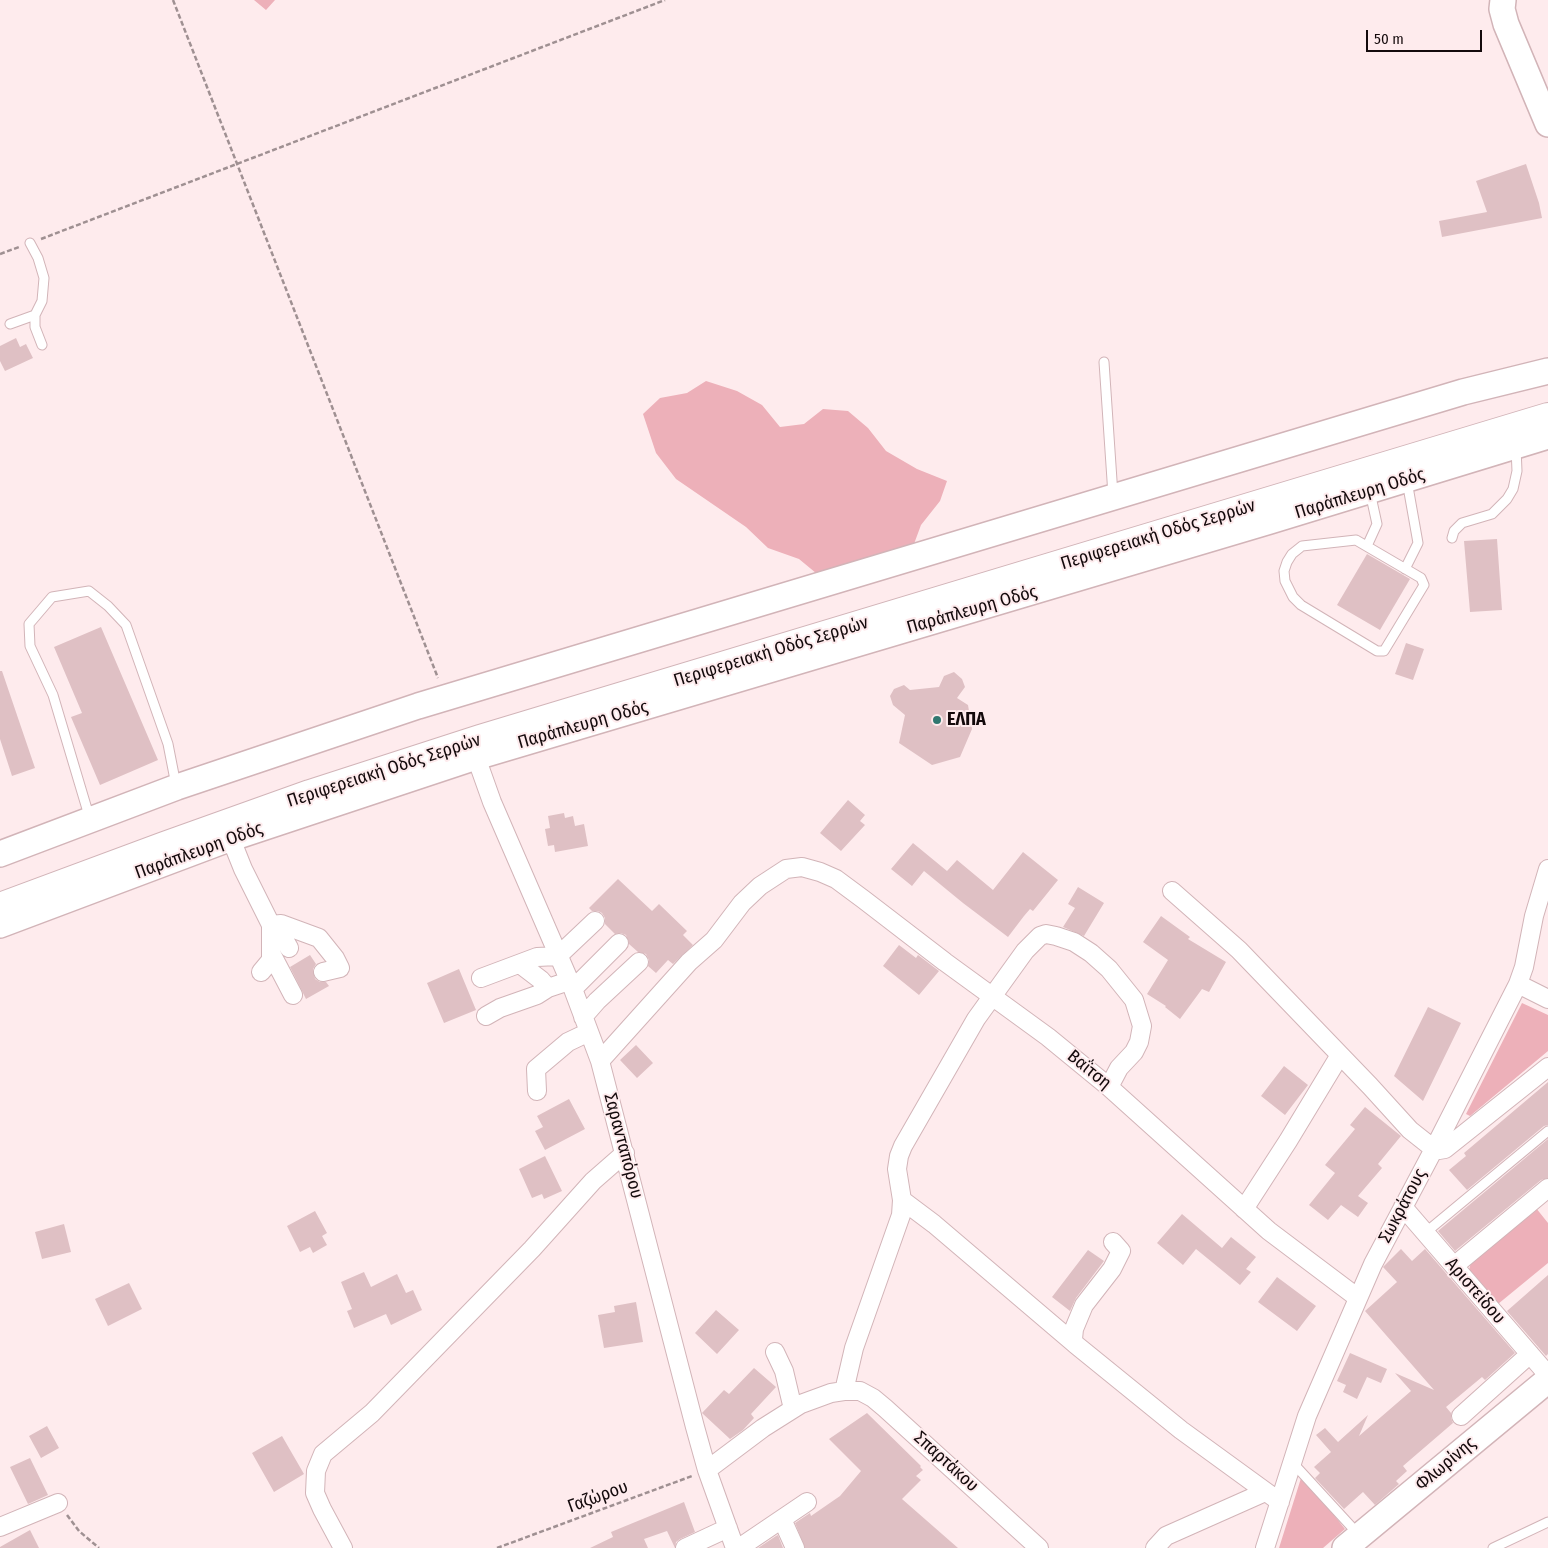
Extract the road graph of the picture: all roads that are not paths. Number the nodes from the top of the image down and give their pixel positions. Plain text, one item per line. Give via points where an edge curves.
1 (1503, 0) edge
2 (1548, 124) edge
3 (30, 243) road end
4 (35, 315) junction
5 (10, 324) dead end
6 (42, 345) dead end
7 (1104, 362) dead end
8 (1548, 371) edge
9 (1548, 417) edge
10 (1548, 436) edge
11 (1516, 446) junction
12 (1407, 479) junction
13 (1369, 490) junction
14 (1114, 498) junction
15 (1452, 538) dead end
16 (1367, 546) junction
17 (1405, 569) junction
18 (476, 756) junction
19 (177, 787) junction
20 (90, 820) junction
21 (231, 839) junction
22 (0, 854) edge
23 (1548, 869) edge
24 (1172, 891) dead end
25 (0, 907) edge
26 (595, 921) dead end
27 (0, 925) edge
28 (274, 925) junction
29 (620, 943) dead end
30 (290, 948) dead end
31 (271, 953) junction
32 (558, 956) junction
33 (639, 962) dead end
34 (520, 964) junction
35 (262, 972) dead end
36 (323, 972) dead end
37 (482, 978) dead end
38 (1518, 984) junction
39 (571, 985) junction
40 (548, 988) junction
41 (293, 996) dead end
42 (992, 996) junction
43 (1548, 999) edge
44 (486, 1016) dead end
45 (586, 1024) junction
46 (1340, 1055) junction
47 (600, 1061) junction
48 (1548, 1067) edge
49 (1109, 1087) junction
50 (537, 1091) dead end
51 (1548, 1131) edge
52 (1434, 1149) junction
53 (625, 1153) junction
54 (1548, 1188) edge
55 (902, 1200) junction
56 (1402, 1207) junction
57 (1244, 1209) junction
58 (1425, 1233) junction
59 (1113, 1242) dead end
60 (1454, 1266) junction
61 (1358, 1298) junction
62 (1075, 1344) junction
63 (775, 1352) dead end
64 (1530, 1354) junction
65 (1548, 1375) edge
66 (1548, 1380) edge
67 (844, 1391) junction
68 (793, 1409) junction
69 (1461, 1416) dead end
70 (1292, 1462) junction
71 (707, 1470) junction
72 (1265, 1492) junction
73 (807, 1502) dead end
74 (1280, 1502) junction
75 (58, 1503) road end
76 (782, 1519) junction
77 (1548, 1522) edge
78 (0, 1527) edge
79 (728, 1528) junction
80 (1352, 1542) edge
81 (343, 1548) edge
82 (685, 1548) edge
83 (735, 1548) edge
84 (738, 1548) edge
85 (795, 1548) edge
86 (1039, 1548) edge
87 (1155, 1548) edge
88 (1265, 1548) edge
89 (1493, 1548) edge

1 - 2 street via 1506,24
3 - 4 lane via 44,278 42,301
4 - 5 lane
4 - 6 lane via 35,327
7 - 14 lane
8 - 14 street via 1470,390
9 - 25 main road, Περιφερειακή Οδός Σερρών via 480,739 310,794
10 - 11 street, Παράπλευρη Οδός
11 - 12 street, Παράπλευρη Οδός
11 - 15 lane via 1517,471 1507,499 1492,514 1462,523
12 - 13 street, Παράπλευρη Οδός
12 - 17 lane via 1418,543
13 - 16 lane via 1377,524
13 - 18 street, Παράπλευρη Οδός
14 - 19 street via 446,698
16 - 17 lane
16 - 17 lane via 1356,540 1302,546 1292,554 1284,571 1288,590 1301,605 1380,651 1386,648 1424,588 1421,578
18 - 21 street, Παράπλευρη Οδός
18 - 32 street, Σαρανταπόρου via 492,802
19 - 20 street
19 - 20 lane via 168,744 126,625 89,591 52,597 29,624 30,646 53,695
20 - 22 street
21 - 27 street, Παράπλευρη Οδός
21 - 28 street via 250,885
23 - 38 street, Σωκράτους
24 - 46 street via 1239,950
26 - 32 street
28 - 30 street
28 - 31 street
28 - 36 street via 281,924 319,938 340,968
29 - 39 street
31 - 35 street via 271,960
31 - 41 street
32 - 34 street via 537,957
32 - 39 street, Σαρανταπόρου
33 - 45 street via 597,1001
34 - 37 street
34 - 40 street
38 - 43 street
38 - 52 street, Σωκράτους
39 - 40 street
39 - 45 street, Σαρανταπόρου
40 - 44 street
42 - 47 street, Βαΐτση via 836,880 802,867 786,869 742,903 708,946 689,962
42 - 49 street, Βαΐτση
42 - 49 street via 1024,950 1040,936 1056,936 1091,953 1134,1000 1142,1026 1134,1052 1119,1068
42 - 55 street via 903,1146 897,1169
45 - 47 street, Σαρανταπόρου
45 - 50 street via 536,1070
46 - 52 street via 1410,1130
46 - 57 street
47 - 53 street, Σαρανταπόρου
48 - 52 street via 1445,1149
49 - 57 street, Βαΐτση
51 - 58 lane
52 - 56 street, Σωκράτους
53 - 71 street, Σαρανταπόρου
53 - 81 street via 593,1181 372,1413 324,1454 316,1471 315,1493
54 - 60 street
55 - 62 street
55 - 67 street via 898,1225 854,1348
56 - 58 street, Αριστείδου
56 - 61 street, Σωκράτους
57 - 61 street, Βαΐτση
58 - 60 street, Αριστείδου
59 - 62 street via 1121,1251 1112,1269 1084,1305 1074,1329
60 - 64 street, Αριστείδου
61 - 70 street, Σωκράτους via 1310,1408
62 - 72 street via 1181,1430
63 - 68 street via 784,1371
64 - 65 street, Αριστείδου
64 - 69 street
66 - 80 street, Φλωρίνης
67 - 68 street via 814,1398
67 - 86 street, Σπαρτάκου via 865,1393 885,1408
68 - 71 street
70 - 74 street, Σωκράτους
70 - 80 lane
71 - 79 street, Σαρανταπόρου
72 - 74 street
72 - 87 street via 1166,1536
73 - 76 street
74 - 88 street, Σωκράτους
75 - 78 street
76 - 84 street
76 - 85 street
77 - 89 lane
79 - 82 street
79 - 83 street, Σαρανταπόρου

